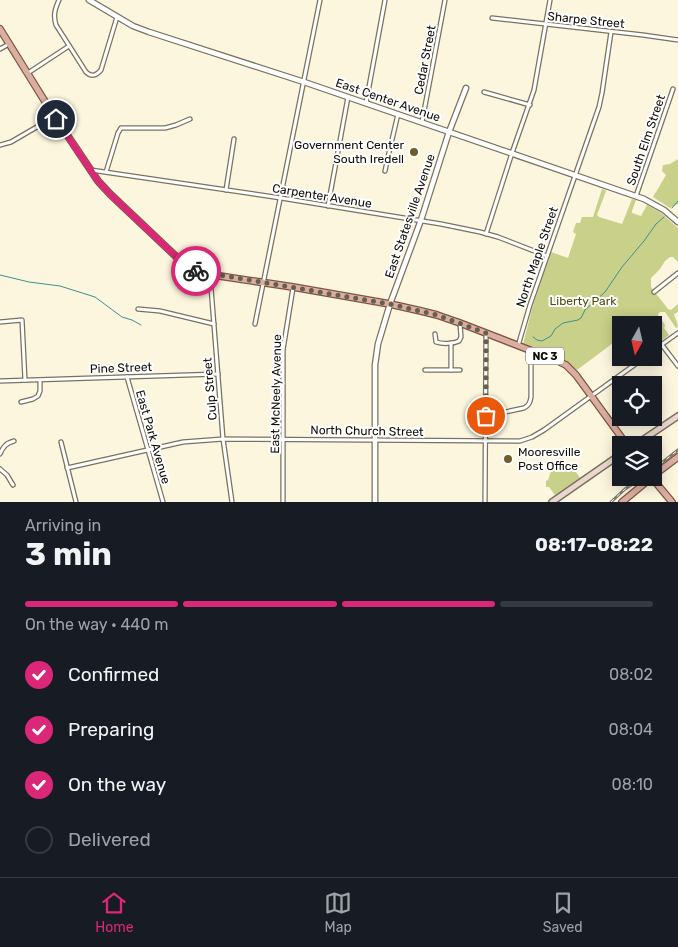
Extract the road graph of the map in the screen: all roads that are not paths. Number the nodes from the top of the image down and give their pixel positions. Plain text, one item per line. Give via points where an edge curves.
1 (59, 0) edge
2 (89, 0) edge
3 (320, 0) edge
4 (385, 0) edge
5 (445, 0) edge
6 (550, 0) edge
7 (117, 16) junction
8 (492, 18) dead end
9 (545, 25) junction
10 (0, 29) edge
11 (611, 32) junction
12 (678, 40) edge
13 (9, 44) junction
14 (69, 46) junction
15 (0, 49) edge
16 (27, 73) junction
17 (304, 82) junction
18 (466, 88) dead end
19 (672, 89) dead end
20 (484, 92) dead end
21 (348, 97) junction
22 (366, 103) junction
23 (530, 105) junction
24 (398, 114) junction
25 (54, 116) junction
26 (190, 119) dead end
27 (422, 122) junction
28 (450, 132) junction
29 (234, 139) dead end
30 (0, 145) edge
31 (512, 153) junction
32 (90, 170) junction
33 (385, 171) dead end
34 (106, 172) junction
35 (575, 174) junction
36 (226, 190) junction
37 (636, 196) junction
38 (280, 198) junction
39 (328, 206) junction
40 (421, 220) junction
41 (678, 222) edge
42 (486, 234) junction
43 (547, 256) junction
44 (678, 273) edge
45 (210, 274) junction
46 (263, 282) junction
47 (293, 287) junction
48 (654, 292) dead end
49 (390, 304) junction
50 (138, 309) dead end
51 (0, 322) edge
52 (460, 323) junction
53 (214, 324) junction
54 (255, 324) dead end
55 (486, 333) junction
56 (678, 333) edge
57 (435, 334) dead end
58 (451, 343) junction
59 (662, 344) joint
60 (518, 346) junction
61 (531, 350) junction
62 (633, 366) edge
63 (678, 366) edge
64 (425, 370) dead end
65 (451, 370) junction
66 (460, 370) dead end
67 (218, 374) junction
68 (127, 377) junction
69 (25, 380) junction
70 (40, 380) junction
71 (0, 381) edge
72 (591, 396) junction
73 (21, 402) dead end
74 (486, 416) junction
75 (678, 416) edge
76 (620, 436) edge
77 (648, 436) edge
78 (223, 439) junction
79 (283, 439) junction
80 (376, 440) junction
81 (14, 441) dead end
82 (486, 441) junction
83 (61, 442) dead end
84 (147, 450) junction
85 (0, 454) edge
86 (678, 457) edge
87 (612, 460) edge
88 (68, 468) junction
89 (0, 469) edge
90 (662, 469) edge
91 (13, 485) dead end
92 (641, 486) edge
93 (659, 486) edge
94 (76, 502) edge
95 (162, 502) edge
96 (232, 502) edge
97 (283, 502) edge
98 (374, 502) edge
99 (485, 502) edge
100 (552, 502) edge
101 (622, 502) edge
102 (672, 502) edge

1 - 14 street via 54,18
2 - 7 street, East Center Avenue
3 - 17 street
4 - 22 street
5 - 27 street, Cedar Street
6 - 9 street
7 - 14 street via 98,74 89,75
7 - 17 street, East Center Avenue via 149,32
8 - 9 street, Sharpe Street
9 - 11 street, Sharpe Street
9 - 23 street
10 - 13 main road, NC 3
11 - 12 street, Sharpe Street
11 - 35 street, North Maple Street via 599,107
13 - 15 street
13 - 16 main road, NC 3
14 - 16 street
16 - 25 main road, NC 3
17 - 21 street, East Center Avenue
17 - 38 street
18 - 28 street, East Statesville Avenue
19 - 37 street, South Elm Street
20 - 23 street
21 - 22 street, East Center Avenue
21 - 39 street
22 - 24 street, East Center Avenue
23 - 31 street
24 - 27 street, East Center Avenue
24 - 33 street
25 - 30 street via 11,142
25 - 32 main road, NC 3
26 - 34 street via 165,128 122,128
27 - 28 street, East Center Avenue
28 - 31 street, East Center Avenue
28 - 40 street, East Statesville Avenue
29 - 36 street
31 - 35 street, East Center Avenue
31 - 42 street
32 - 34 street, Carpenter Avenue
32 - 45 main road, NC 3 via 110,194 184,264 192,270
34 - 36 street, Carpenter Avenue
35 - 37 street, East Center Avenue
35 - 43 street, North Maple Street
36 - 38 street, Carpenter Avenue
37 - 41 street, East Center Avenue via 664,210
38 - 39 street, Carpenter Avenue
38 - 46 street
39 - 40 street, Carpenter Avenue
40 - 42 street, Carpenter Avenue
40 - 49 street, East Statesville Avenue
42 - 43 street, Carpenter Avenue
43 - 60 street, North Maple Street
44 - 48 street
45 - 46 main road, NC 3
45 - 53 street, Culp Street
46 - 47 main road, NC 3
46 - 54 street
47 - 49 main road, NC 3
47 - 79 street, East McNeely Avenue via 283,350
49 - 52 main road, NC 3
49 - 80 street, East Statesville Avenue via 376,352
50 - 53 street
51 - 69 street via 22,320
52 - 55 main road, NC 3
52 - 58 street via 461,337 456,343
53 - 67 street, Culp Street
55 - 60 main road, NC 3
55 - 74 street
56 - 59 street
57 - 58 street via 436,342
58 - 65 street
59 - 63 street
60 - 61 main road, NC 3
61 - 72 main road, NC 3 via 566,365
61 - 74 street via 530,403 524,408
62 - 72 street, North Church Street
64 - 65 street
65 - 66 street
67 - 68 street, Pine Street
67 - 78 street, Culp Street
68 - 70 street, Pine Street
68 - 84 street, East Park Avenue
69 - 70 street, Pine Street
69 - 71 street, Pine Street
70 - 73 street via 38,396
72 - 76 main road, NC 3
72 - 82 street, North Church Street via 531,438
74 - 82 street
75 - 77 main road
78 - 79 street, North Church Street
78 - 84 street, North Church Street via 183,442
78 - 96 street, Culp Street
79 - 80 street, North Church Street
79 - 97 street, East McNeely Avenue
80 - 82 street, North Church Street
80 - 98 street, East Statesville Avenue
81 - 85 street via 4,446
82 - 99 street
83 - 88 street
84 - 88 street, North Church Street
84 - 95 street, East Park Avenue
86 - 90 main road
87 - 100 main road
88 - 94 street
89 - 91 street
92 - 101 main road
93 - 102 main road

